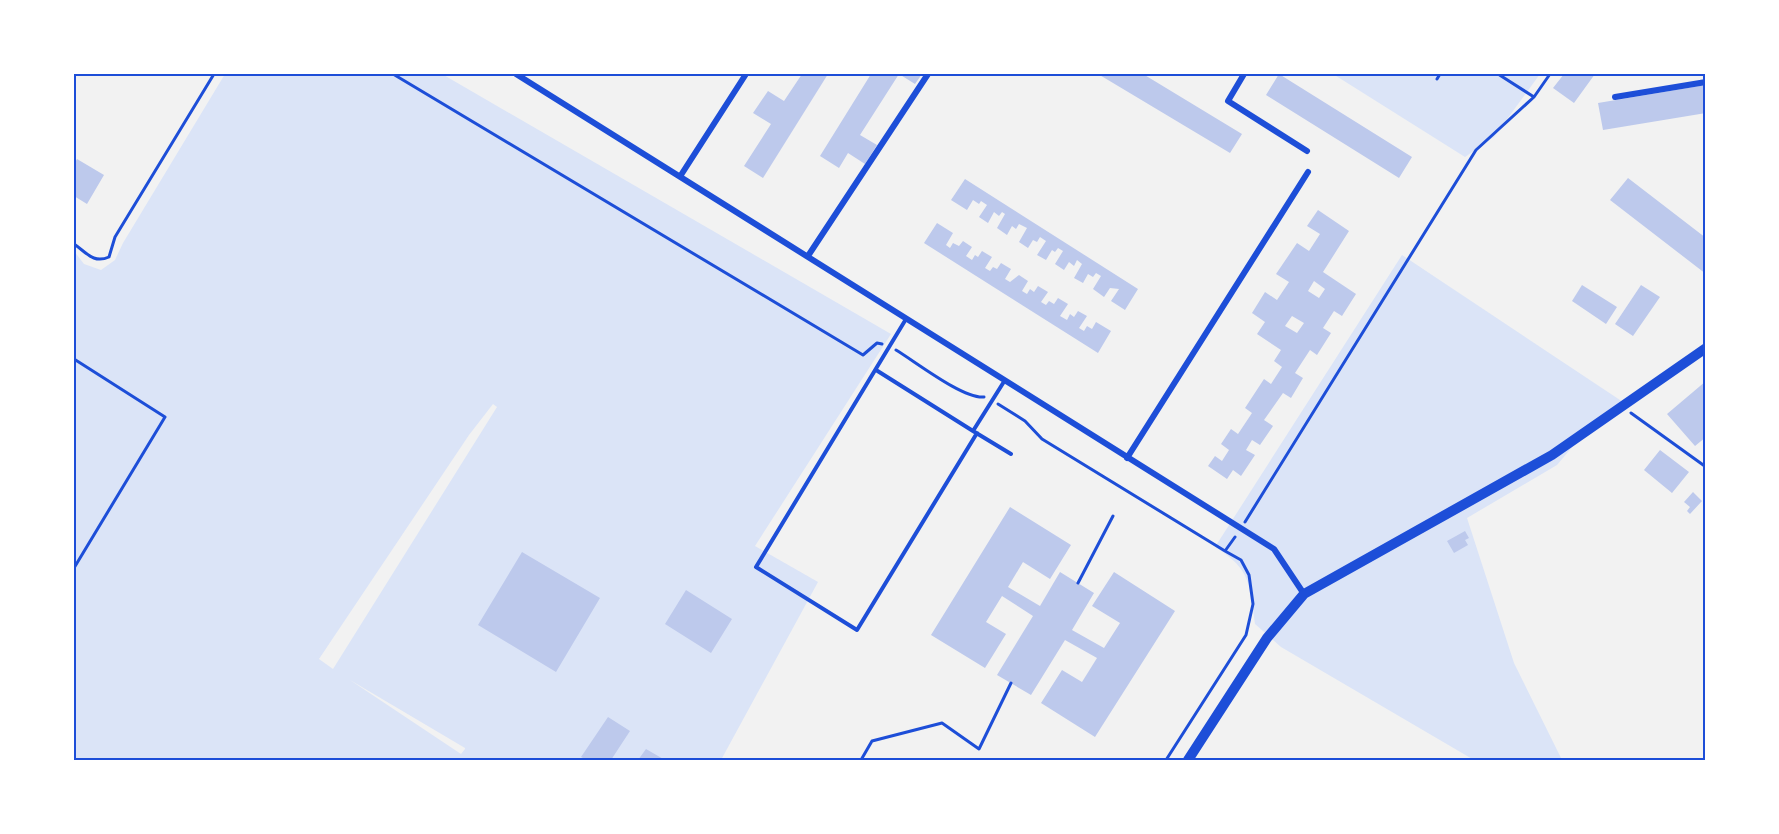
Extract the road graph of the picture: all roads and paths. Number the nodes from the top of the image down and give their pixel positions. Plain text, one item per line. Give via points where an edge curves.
1 (214, 74) edge
2 (393, 74) edge
3 (516, 74) edge
4 (746, 74) edge
5 (928, 74) edge
6 (1244, 74) edge
7 (1440, 74) edge
8 (1498, 74) edge
9 (1550, 74) edge
10 (1437, 79) dead end
11 (1706, 82) edge
12 (1534, 97) junction
13 (1615, 97) dead end
14 (1307, 151) dead end
15 (1308, 172) dead end
16 (681, 175) junction
17 (74, 244) edge
18 (808, 256) junction
19 (907, 318) junction
20 (890, 347) junction
21 (1706, 348) edge
22 (74, 358) edge
23 (876, 370) junction
24 (1006, 380) junction
25 (992, 401) junction
26 (1622, 407) junction
27 (975, 432) junction
28 (1011, 454) dead end
29 (1127, 458) junction
30 (1706, 467) edge
31 (1113, 516) dead end
32 (1241, 529) junction
33 (1225, 551) junction
34 (74, 568) edge
35 (1078, 583) dead end
36 (1304, 594) junction
37 (1011, 683) dead end
38 (861, 760) edge
39 (1166, 760) edge
40 (1188, 760) edge

1 - 17 path via 115,237 109,257 101,261 92,258
2 - 20 path via 863,355 877,343
3 - 16 street
4 - 16 street
5 - 18 street
6 - 14 street via 1228,101
7 - 10 path
8 - 12 path
9 - 12 path
11 - 13 street
12 - 32 path via 1476,150
15 - 29 street
16 - 18 street
18 - 19 street
19 - 20 lane
19 - 24 street
20 - 23 lane
20 - 25 path via 976,398
21 - 26 main road
22 - 34 path via 165,417
23 - 27 lane
23 - 27 lane via 756,567 857,630
24 - 25 lane
24 - 29 street
25 - 27 lane
25 - 33 path via 1025,421 1042,440
26 - 30 path
26 - 36 main road via 1552,455
27 - 28 lane
29 - 32 street
31 - 35 path
32 - 33 path
32 - 36 street via 1274,549
33 - 39 path via 1241,560 1249,575 1252,604 1246,634
36 - 40 main road via 1267,638
37 - 38 path via 979,749 942,723 872,741

